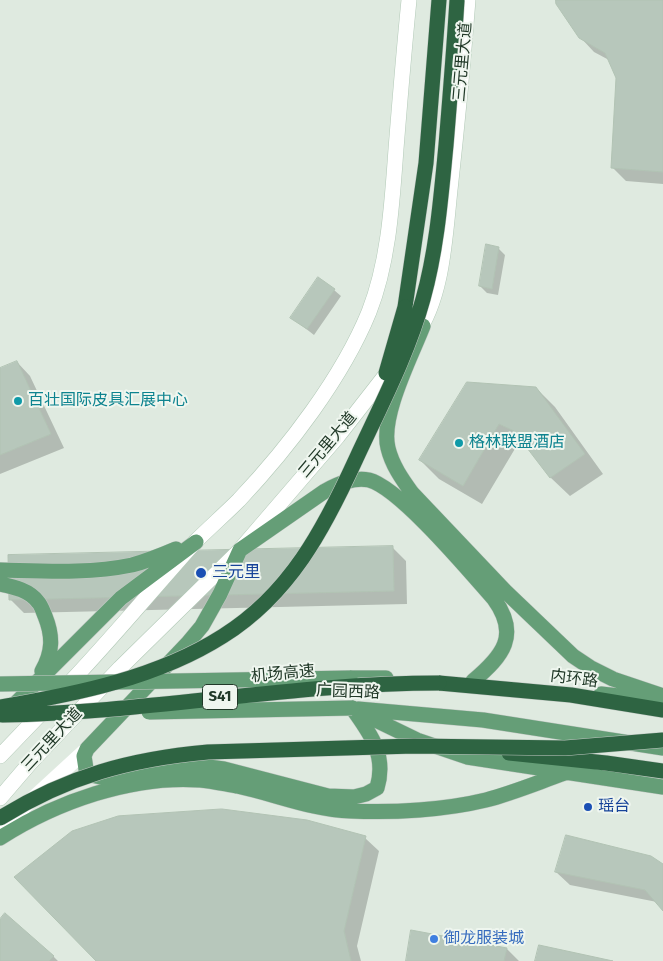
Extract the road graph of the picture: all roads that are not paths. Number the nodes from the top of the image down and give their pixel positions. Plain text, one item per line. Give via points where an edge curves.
1 (409, 0) edge
2 (438, 0) edge
3 (457, 0) edge
4 (468, 0) edge
5 (423, 326) junction
6 (353, 466) junction
7 (196, 542) junction
8 (240, 550) junction
9 (0, 570) edge
10 (0, 584) edge
11 (0, 684) edge
12 (477, 684) junction
13 (32, 687) junction
14 (663, 696) edge
15 (663, 701) edge
16 (0, 707) edge
17 (352, 708) junction
18 (663, 710) edge
19 (0, 716) edge
20 (663, 740) edge
21 (456, 747) junction
22 (663, 748) edge
23 (87, 749) junction
24 (0, 756) edge
25 (663, 771) edge
26 (565, 773) junction
27 (660, 789) edge
28 (0, 798) edge
29 (0, 818) edge
30 (0, 828) edge
31 (0, 838) edge

1 - 7 main road, 三元里大道 via 388,228 370,311 334,378 284,449
2 - 6 highway, bridge via 426,163 405,307
3 - 6 highway, bridge via 438,223 424,297 407,348
4 - 5 main road, 三元里大道 via 445,235 434,299
5 - 8 main road, 三元里大道 via 338,436
5 - 14 main road via 394,398 387,426 387,447 402,480 505,591 573,656 613,679
6 - 16 highway, bridge via 306,555 261,608 224,636 189,655 125,679
7 - 9 main road via 147,561 113,568 89,571
7 - 13 main road via 122,598
7 - 24 main road, 三元里大道 via 79,674
8 - 12 main road via 339,483 358,479 379,484 394,494 431,531 502,610 508,633 504,647
8 - 23 main road via 202,626
8 - 28 main road, 三元里大道 via 120,668
10 - 13 main road via 26,592 38,602 49,627 52,645 48,660
11 - 12 main road, 广园西路, bridge via 350,678
12 - 15 main road, 广园西路
12 - 18 highway, 内环路
12 - 19 highway, 机场高速 / S41, bridge via 349,686
13 - 19 main road
17 - 19 main road, 广园西路, bridge
17 - 22 main road, 广园西路 via 483,720
17 - 23 main road via 370,734 380,765 377,788 354,796 328,796 224,768 201,765 170,766 100,778 86,769 84,756
17 - 26 main road via 445,751
20 - 21 highway, bridge via 565,748
21 - 25 highway, bridge
21 - 29 highway, bridge via 208,752 147,759 54,788
23 - 30 main road
26 - 27 main road
26 - 31 main road via 486,800 376,812 329,809 239,787 172,779 103,792 71,803

